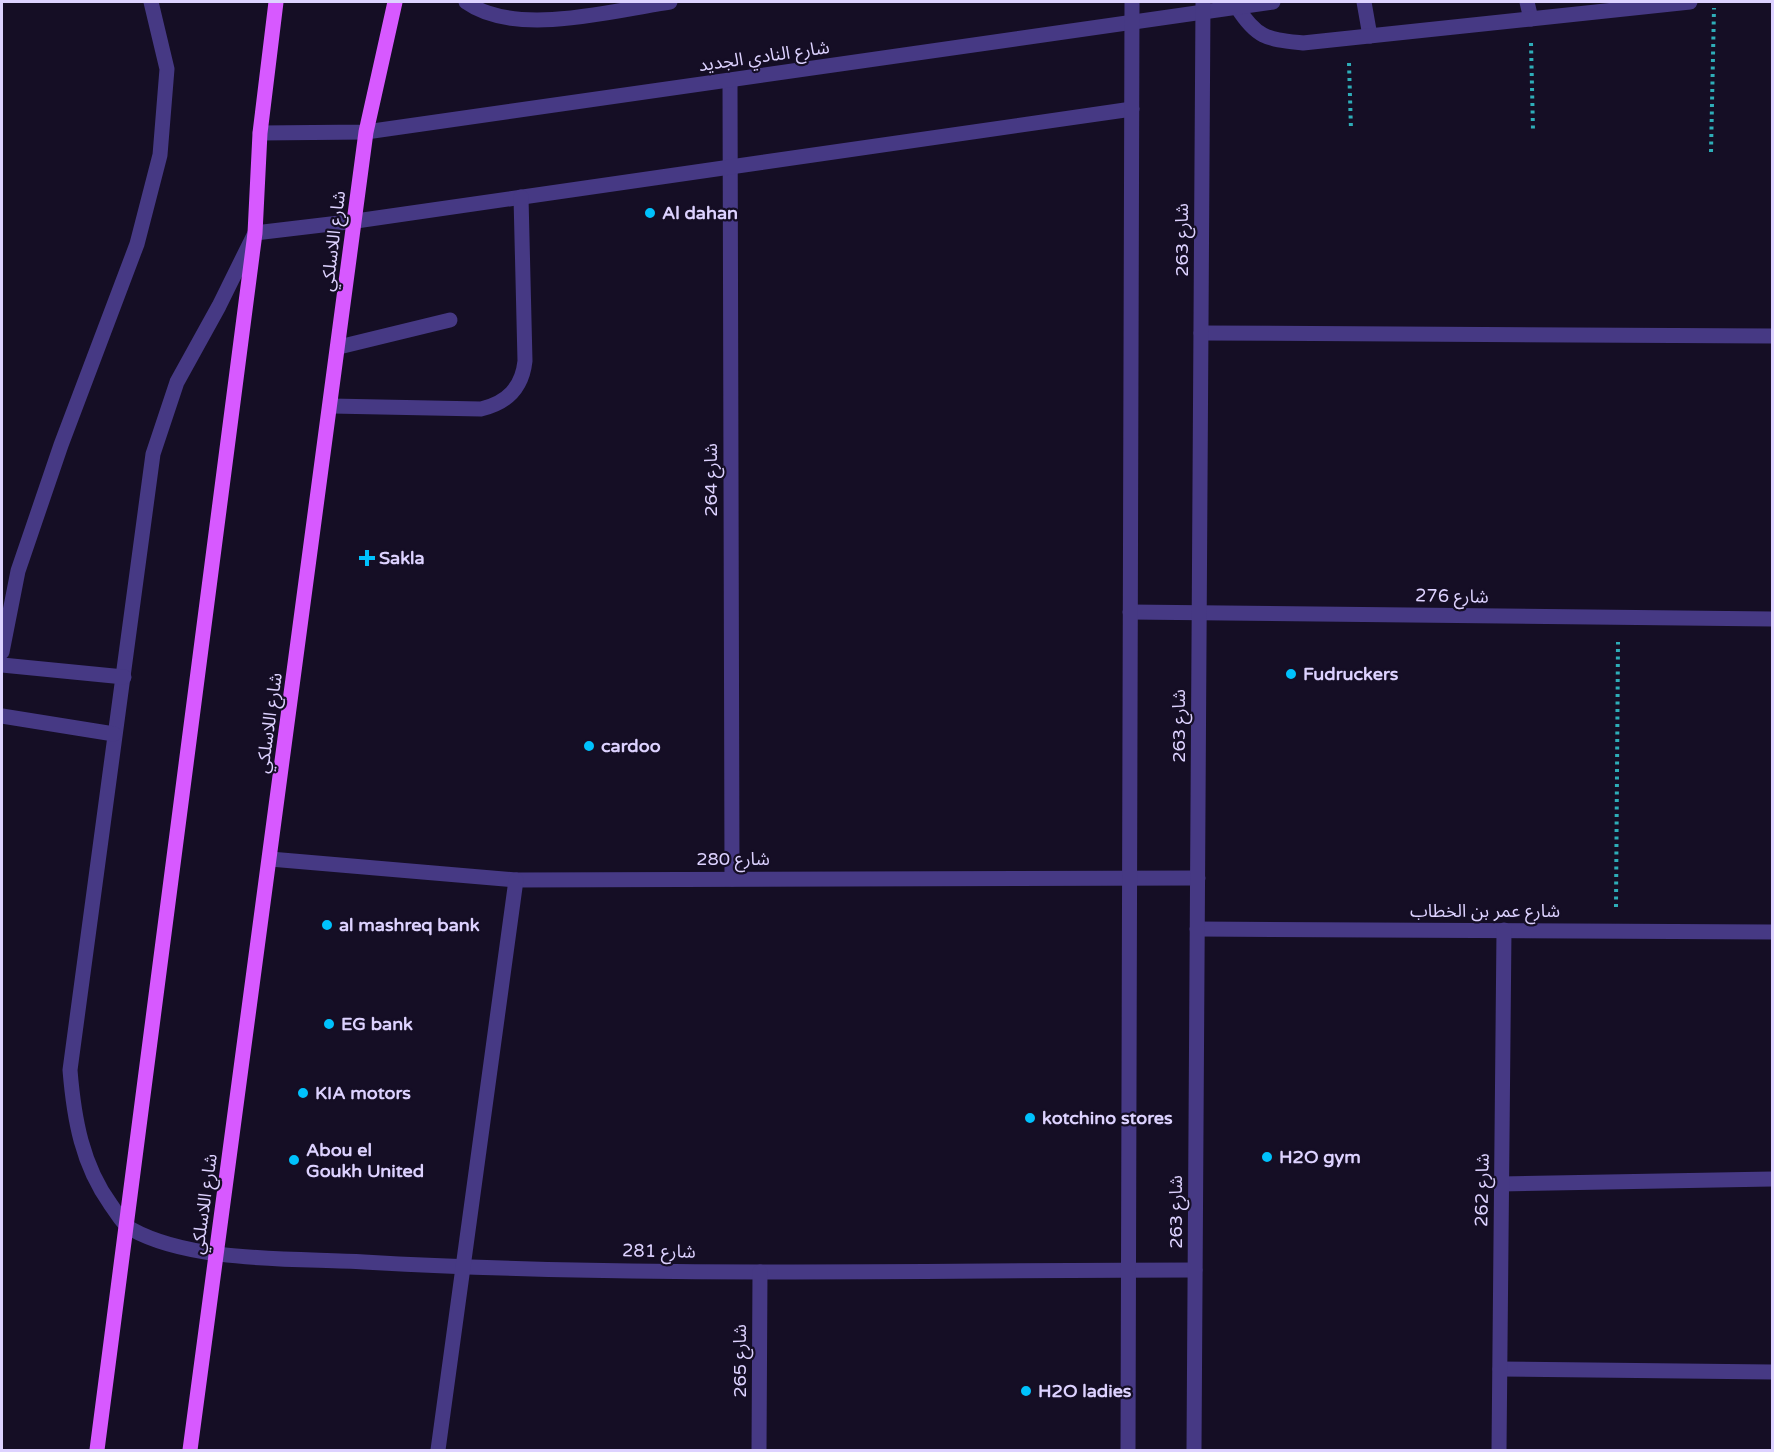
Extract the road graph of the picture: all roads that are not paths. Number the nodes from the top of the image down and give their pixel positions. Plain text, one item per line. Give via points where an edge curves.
1 (151, 2) edge
2 (276, 2) edge
3 (395, 2) edge
4 (466, 2) edge
5 (670, 2) edge
6 (1132, 2) edge
7 (1273, 2) edge
8 (1364, 2) edge
9 (1527, 2) edge
10 (1690, 2) edge
11 (1634, 5) edge
12 (1203, 7) edge
13 (1237, 7) junction
14 (1531, 19) junction
15 (1132, 23) junction
16 (1370, 36) junction
17 (730, 81) junction
18 (1132, 109) junction
19 (366, 132) junction
20 (260, 133) junction
21 (730, 168) junction
22 (522, 197) junction
23 (356, 221) junction
24 (255, 233) junction
25 (450, 320) dead end
26 (1201, 333) junction
27 (1773, 336) edge
28 (339, 347) junction
29 (330, 406) junction
30 (1130, 612) junction
31 (1200, 612) junction
32 (1773, 619) edge
33 (2, 652) edge
34 (2, 665) edge
35 (124, 677) junction
36 (2, 716) edge
37 (114, 734) junction
38 (270, 859) junction
39 (1198, 878) junction
40 (732, 879) junction
41 (1129, 879) junction
42 (516, 880) junction
43 (1197, 929) junction
44 (1504, 930) junction
45 (1773, 932) edge
46 (1773, 1179) edge
47 (1501, 1184) junction
48 (127, 1227) junction
49 (217, 1253) junction
50 (462, 1268) junction
51 (1128, 1270) junction
52 (1195, 1270) junction
53 (760, 1272) junction
54 (1500, 1369) junction
55 (1773, 1372) edge
56 (97, 1450) edge
57 (190, 1450) edge
58 (438, 1450) edge
59 (759, 1450) edge
60 (1128, 1450) edge
61 (1194, 1450) edge
62 (1499, 1450) edge

1 - 33 street via 167,69 160,155 137,244 18,572
2 - 20 main road
3 - 19 main road, شارع اللاسلكي
4 - 5 street via 507,18 543,20
6 - 15 street
7 - 13 street, شارع النادي الجديد
8 - 16 street
9 - 14 street
10 - 11 street
11 - 14 street
12 - 13 street, شارع النادي الجديد
12 - 15 street, شارع النادي الجديد
12 - 26 street, شارع 263
13 - 16 street via 1253,30 1268,39 1303,43
14 - 16 street
15 - 17 street, شارع النادي الجديد
15 - 18 street
17 - 19 street, شارع النادي الجديد
17 - 21 street, شارع 264
18 - 21 street
18 - 30 street
19 - 20 street, شارع النادي الجديد
19 - 23 main road, شارع اللاسلكي
20 - 24 main road
21 - 22 street
21 - 40 street, شارع 264
22 - 23 street
22 - 29 street via 525,361 517,388 495,406 481,409
23 - 24 street
23 - 28 main road, شارع اللاسلكي
24 - 35 street via 177,382 153,454
24 - 48 main road
25 - 28 street
26 - 27 street
26 - 31 street, شارع 263
28 - 29 main road, شارع اللاسلكي
29 - 38 main road, شارع اللاسلكي
30 - 31 street, شارع 276
30 - 41 street
31 - 32 street, شارع 276
31 - 39 street, شارع 263
34 - 35 street
35 - 37 street
36 - 37 street
37 - 48 street via 70,1070 73,1108 95,1183
38 - 42 street, شارع 280
38 - 49 main road, شارع اللاسلكي
39 - 41 street, شارع 280
39 - 43 street, شارع 263
40 - 41 street, شارع 280
40 - 42 street, شارع 280
41 - 51 street
42 - 50 street
43 - 44 street, شارع عمر بن الخطاب
43 - 52 street, شارع 263
44 - 45 street, شارع عمر بن الخطاب
44 - 47 street, شارع 262
46 - 47 street
47 - 54 street, شارع 262
48 - 49 street, شارع 281 via 185,1250
48 - 56 main road
49 - 50 street, شارع 281
49 - 57 main road, شارع اللاسلكي
50 - 53 street, شارع 281
50 - 58 street
51 - 52 street, شارع 281
51 - 53 street, شارع 281
51 - 60 street
52 - 61 street, شارع 263
53 - 59 street, شارع 265
54 - 55 street
54 - 62 street, شارع 262

